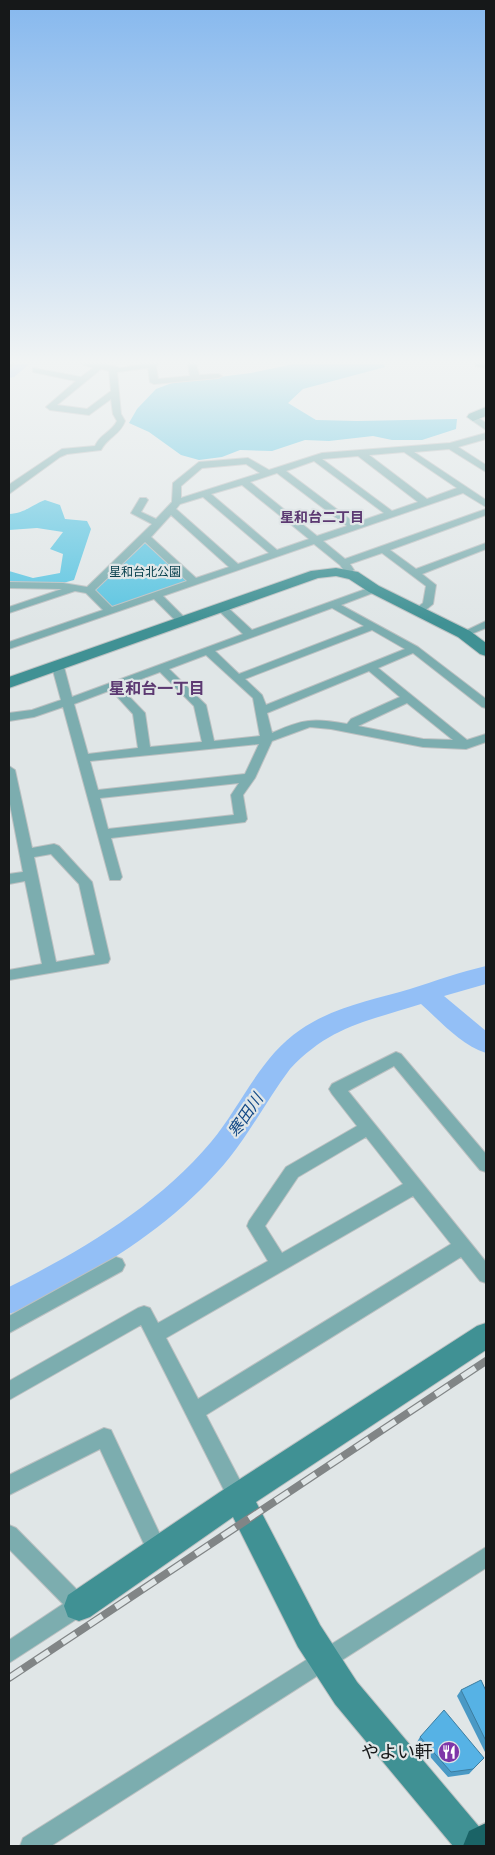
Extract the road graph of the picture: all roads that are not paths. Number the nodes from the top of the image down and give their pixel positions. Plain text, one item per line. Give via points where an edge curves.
1 (70, 451) edge
2 (342, 451) edge
3 (397, 451) edge
4 (407, 451) edge
5 (458, 451) edge
6 (360, 453) junction
7 (344, 455) junction
8 (315, 458) junction
9 (486, 469) edge
10 (279, 470) junction
11 (267, 473) junction
12 (243, 481) junction
13 (464, 489) junction
14 (9, 492) edge
15 (204, 493) junction
16 (143, 500) dead end
17 (425, 502) junction
18 (486, 504) edge
19 (173, 506) junction
20 (486, 512) edge
21 (391, 514) junction
22 (158, 523) junction
23 (354, 527) junction
24 (145, 537) junction
25 (316, 540) junction
26 (486, 546) edge
27 (383, 549) junction
28 (276, 554) junction
29 (236, 567) junction
30 (348, 569) junction
31 (415, 573) junction
32 (194, 582) junction
33 (9, 585) edge
34 (77, 587) junction
35 (374, 588) junction
36 (90, 590) junction
37 (156, 595) junction
38 (332, 604) junction
39 (222, 608) junction
40 (9, 610) edge
41 (110, 611) junction
42 (418, 611) junction
43 (183, 622) junction
44 (486, 624) edge
45 (373, 626) junction
46 (250, 634) junction
47 (464, 634) junction
48 (9, 646) edge
49 (414, 649) junction
50 (207, 650) junction
51 (486, 651) edge
52 (58, 666) junction
53 (161, 667) junction
54 (370, 667) junction
55 (238, 678) junction
56 (9, 683) edge
57 (112, 685) junction
58 (408, 698) junction
59 (68, 702) junction
60 (486, 704) edge
61 (262, 710) junction
62 (9, 717) edge
63 (349, 730) junction
64 (486, 738) edge
65 (268, 739) junction
66 (210, 745) junction
67 (466, 745) junction
68 (145, 752) junction
69 (83, 758) junction
70 (9, 770) edge
71 (249, 778) junction
72 (93, 795) junction
73 (13, 812) edge
74 (103, 834) junction
75 (26, 854) junction
76 (31, 875) junction
77 (115, 877) dead end
78 (9, 879) edge
79 (50, 968) junction
80 (9, 975) edge
81 (368, 1128) junction
82 (486, 1164) edge
83 (415, 1186) junction
84 (463, 1246) junction
85 (280, 1264) junction
86 (116, 1265) dead end
87 (486, 1275) edge
88 (9, 1325) edge
89 (155, 1335) junction
90 (486, 1335) edge
91 (9, 1391) edge
92 (194, 1412) junction
93 (9, 1484) edge
94 (238, 1499) junction
95 (9, 1535) edge
96 (157, 1550) junction
97 (486, 1557) edge
98 (79, 1606) junction
99 (9, 1652) edge
100 (325, 1660) junction
101 (31, 1846) edge
102 (474, 1846) edge

1 - 14 street via 57,455
2 - 7 street
3 - 6 street
4 - 13 street
5 - 9 street
6 - 7 street
6 - 17 street
7 - 8 street
8 - 10 street
8 - 21 street
10 - 11 street
10 - 23 street
11 - 12 street
11 - 19 street via 248,461 199,465 176,485
12 - 15 street
12 - 25 street
13 - 17 street
13 - 18 street
15 - 19 street
15 - 28 street
16 - 22 street via 136,513
17 - 21 street
19 - 22 street
19 - 29 street
20 - 27 street
21 - 23 street
22 - 24 street
23 - 25 street
24 - 32 street
24 - 36 street
25 - 28 street
25 - 30 street
26 - 31 street
27 - 30 street
27 - 31 street
28 - 29 street
29 - 32 street
30 - 35 street
30 - 39 street via 316,574
31 - 42 street via 431,585 428,604
32 - 37 street
33 - 34 street
34 - 36 street
34 - 40 street
35 - 38 street
35 - 42 street
36 - 41 street
37 - 41 street
37 - 43 street
38 - 45 street
38 - 46 street
39 - 43 street
39 - 46 street
41 - 48 street
42 - 47 street
43 - 52 street
44 - 47 street
45 - 49 street
45 - 55 street
46 - 50 street
47 - 51 street
49 - 54 street
49 - 60 street
50 - 53 street
50 - 55 street
52 - 56 street
52 - 59 street
53 - 57 street
53 - 66 street via 200,705
54 - 58 street
54 - 61 street
55 - 61 street via 258,697
57 - 59 street
57 - 68 street via 139,713
58 - 63 street via 355,722
58 - 67 street
59 - 62 street
59 - 69 street
61 - 65 street
63 - 65 street via 308,723
63 - 67 street via 437,744
64 - 67 street
65 - 66 street
65 - 71 street
66 - 68 street
68 - 69 street
69 - 72 street
70 - 73 street
71 - 72 street
71 - 74 street via 237,795 241,819
72 - 74 street
73 - 75 street
74 - 77 street
75 - 76 street
75 - 79 street via 54,849 85,882 103,959
76 - 78 street
76 - 79 street
79 - 80 street
81 - 82 street via 338,1089 396,1058
81 - 83 street
81 - 85 street via 292,1172 255,1226
83 - 84 street
83 - 85 street
84 - 87 street
84 - 92 street
85 - 89 street
86 - 88 street
89 - 91 street via 144,1314
89 - 92 street
90 - 94 street
92 - 94 street
93 - 96 street via 104,1437
94 - 96 street
94 - 100 street via 309,1636
95 - 98 street
96 - 98 street
97 - 100 street
98 - 99 street
100 - 101 street
100 - 102 street via 346,1692

